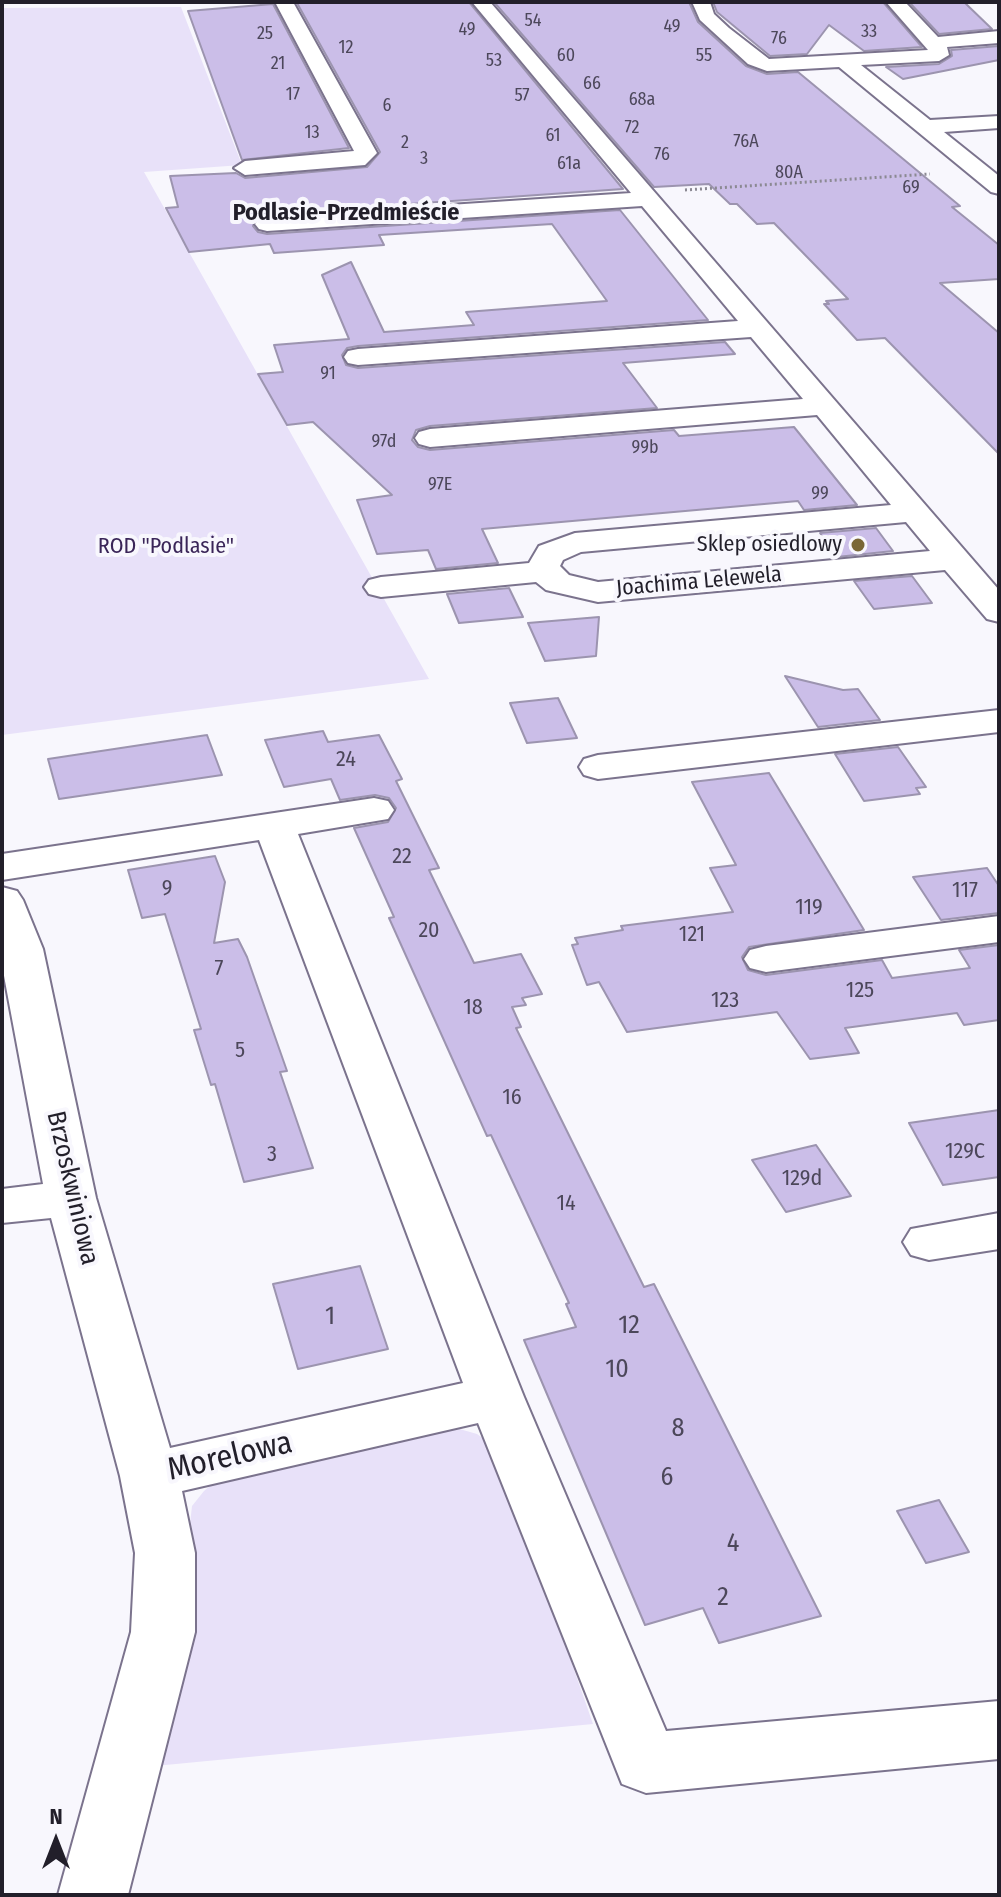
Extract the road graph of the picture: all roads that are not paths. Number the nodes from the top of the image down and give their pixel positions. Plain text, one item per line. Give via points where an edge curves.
1 (284, 2) edge
2 (481, 2) edge
3 (701, 2) edge
4 (895, 2) edge
5 (999, 37) edge
6 (933, 43) junction
7 (845, 62) junction
8 (999, 122) edge
9 (925, 127) junction
10 (245, 168) dead end
11 (985, 168) edge
12 (999, 187) edge
13 (647, 196) junction
14 (267, 224) dead end
15 (758, 328) junction
16 (358, 357) dead end
17 (825, 406) junction
18 (430, 438) dead end
19 (914, 512) junction
20 (762, 526) junction
21 (954, 559) junction
22 (545, 571) junction
23 (795, 574) junction
24 (381, 587) dead end
25 (999, 612) edge
26 (999, 721) edge
27 (598, 767) dead end
28 (374, 810) dead end
29 (275, 827) junction
30 (2, 867) edge
31 (2, 900) edge
32 (999, 929) edge
33 (766, 959) dead end
34 (71, 1198) junction
35 (2, 1206) edge
36 (999, 1231) edge
37 (929, 1242) dead end
38 (496, 1397) junction
39 (149, 1476) junction
40 (999, 1730) edge
41 (93, 1895) edge

1 - 10 street via 366,153 357,160
2 - 13 street
3 - 7 street via 710,20 758,62
4 - 6 street
5 - 6 street
6 - 7 street via 940,51 935,56
7 - 9 street
8 - 9 street
9 - 11 street
11 - 12 street
13 - 14 street
13 - 15 street
15 - 16 street
15 - 17 street
17 - 18 street
17 - 19 street
19 - 20 street, Joachima Lelewela
19 - 21 street
20 - 22 street, Joachima Lelewela via 575,543 551,553 544,561
20 - 23 street
21 - 23 street, Joachima Lelewela
21 - 25 street
22 - 23 street, Joachima Lelewela via 567,586 598,592
22 - 24 street
26 - 27 street
28 - 29 street
29 - 30 street
29 - 38 street
31 - 34 street, Brzoskwiniowa via 21,949
32 - 33 street
34 - 35 street
34 - 39 street, Brzoskwiniowa
36 - 37 street
38 - 39 street, Morelowa
38 - 40 street via 646,1763
39 - 41 street, Morelowa via 165,1553 163,1632

